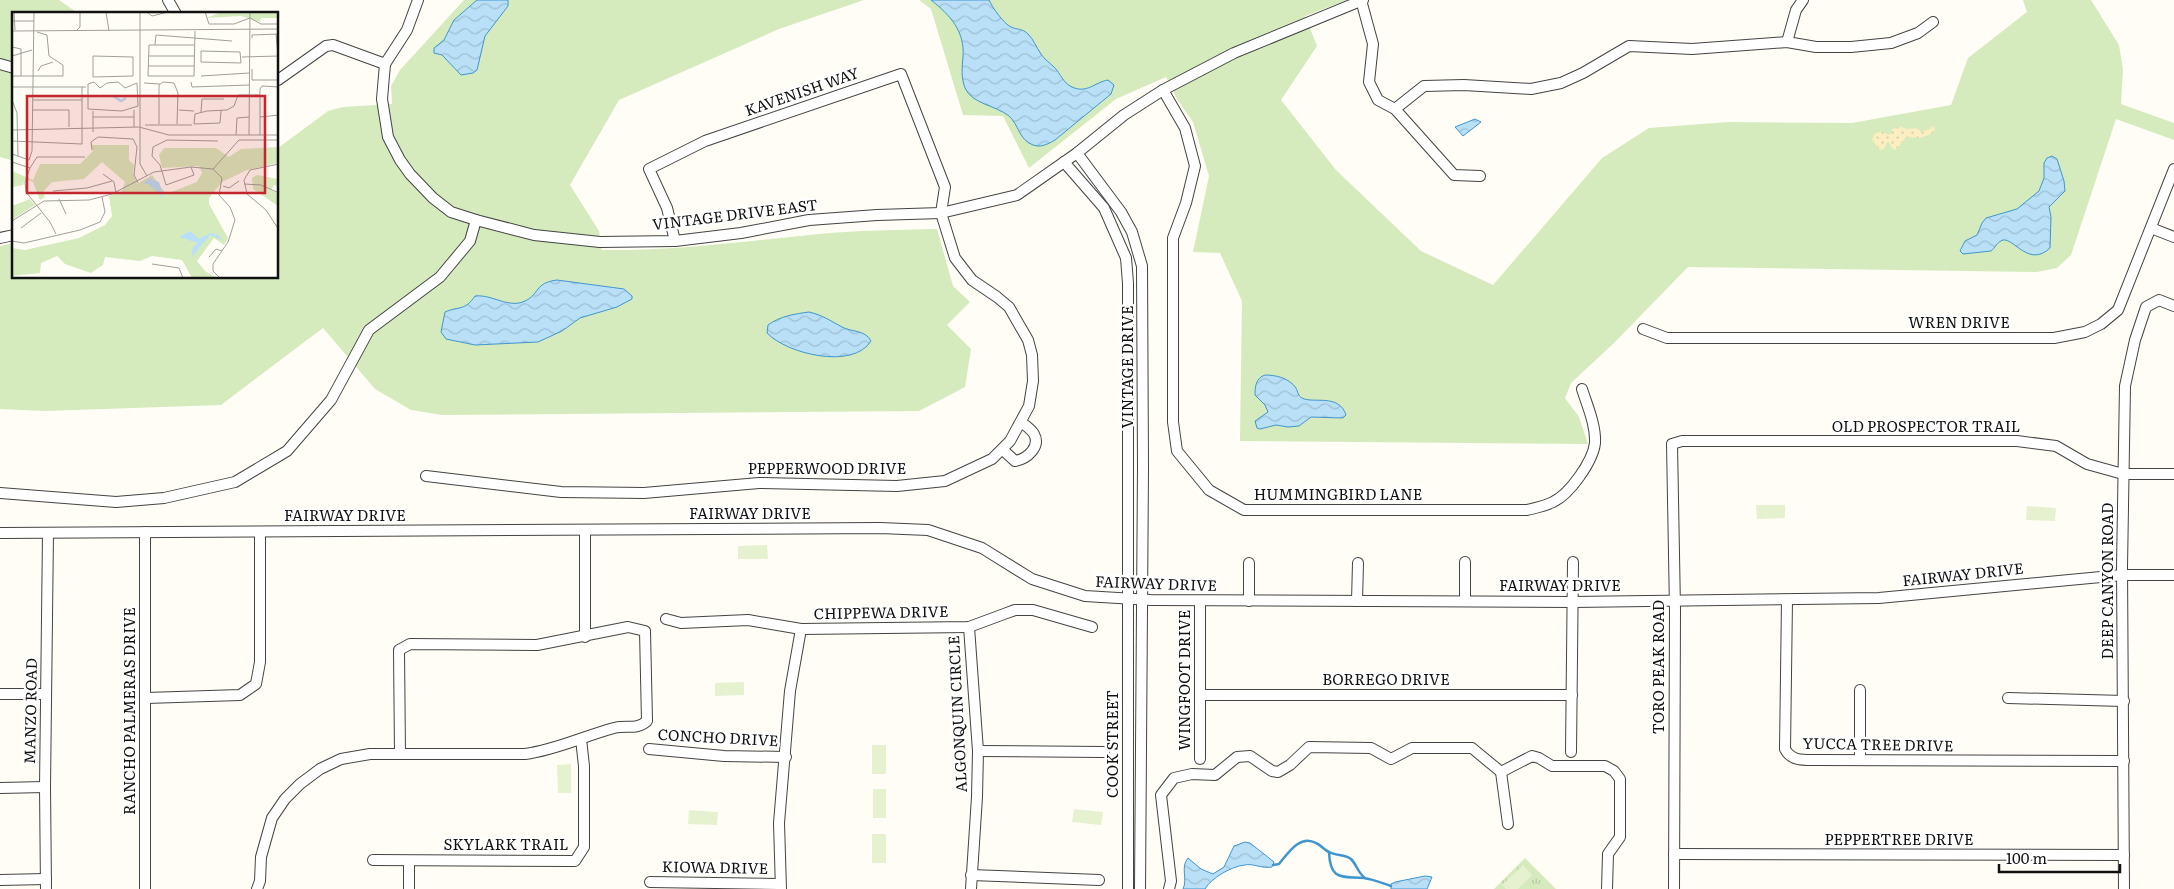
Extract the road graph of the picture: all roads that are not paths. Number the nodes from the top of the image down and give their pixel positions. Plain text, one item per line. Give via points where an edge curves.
1 (168, 0) edge
2 (418, 0) edge
3 (1362, 0) edge
4 (1803, 0) edge
5 (175, 12) edge
6 (1933, 22) dead end
7 (1788, 42) junction
8 (385, 64) junction
9 (279, 79) edge
10 (1163, 90) junction
11 (1395, 110) junction
12 (1077, 154) junction
13 (1064, 162) junction
14 (2174, 169) edge
15 (1480, 176) dead end
16 (941, 213) junction
17 (476, 220) junction
18 (2151, 228) junction
19 (2174, 237) edge
20 (675, 241) junction
21 (2174, 306) edge
22 (1643, 330) dead end
23 (1582, 389) dead end
24 (1022, 422) junction
25 (1672, 444) joint
26 (1003, 450) junction
27 (2123, 474) junction
28 (2174, 474) edge
29 (426, 476) dead end
30 (0, 493) edge
31 (585, 530) junction
32 (48, 532) junction
33 (145, 532) junction
34 (260, 532) junction
35 (0, 533) edge
36 (1465, 562) dead end
37 (1573, 562) dead end
38 (1249, 563) dead end
39 (1358, 563) dead end
40 (2122, 575) junction
41 (2174, 575) edge
42 (1128, 599) junction
43 (1142, 600) junction
44 (1787, 600) junction
45 (1200, 601) junction
46 (1249, 601) junction
47 (1358, 601) junction
48 (1465, 601) junction
49 (1675, 601) junction
50 (1573, 602) junction
51 (666, 620) dead end
52 (969, 627) junction
53 (1092, 627) dead end
54 (801, 628) junction
55 (585, 637) junction
56 (1860, 690) dead end
57 (0, 694) edge
58 (46, 694) junction
59 (1200, 695) junction
60 (1572, 695) junction
61 (146, 698) junction
62 (2008, 698) dead end
63 (2124, 701) junction
64 (581, 739) junction
65 (649, 749) dead end
66 (978, 750) junction
67 (1104, 752) dead end
68 (1571, 752) dead end
69 (400, 754) junction
70 (786, 757) junction
71 (1200, 759) dead end
72 (1860, 760) junction
73 (2124, 761) junction
74 (1501, 772) junction
75 (45, 787) junction
76 (0, 788) edge
77 (1508, 824) dead end
78 (1674, 854) junction
79 (2124, 855) junction
80 (373, 860) dead end
81 (409, 861) junction
82 (972, 875) junction
83 (0, 880) edge
84 (1099, 880) dead end
85 (650, 882) dead end
86 (46, 884) edge
87 (780, 887) edge
88 (145, 889) edge
89 (257, 889) edge
90 (409, 889) edge
91 (971, 889) edge
92 (1128, 889) edge
93 (1140, 889) edge
94 (1169, 889) edge
95 (1607, 889) edge
96 (1674, 889) edge
97 (2124, 889) edge

1 - 5 street
2 - 8 street, VINTAGE DRIVE EAST via 407,30
3 - 10 street, VINTAGE DRIVE EAST via 1234,53
3 - 11 street via 1372,44 1369,82 1378,100
4 - 7 street via 1796,10
6 - 7 street via 1918,33 1891,43 1851,47
7 - 11 street via 1692,48 1629,46 1561,83 1531,89 1424,86
8 - 9 street via 326,46
8 - 17 street, VINTAGE DRIVE EAST via 384,119 388,137 400,160 433,198 451,212
10 - 12 street, VINTAGE DRIVE EAST via 1124,115
10 - 23 street, HUMMINGBIRD LANE via 1185,128 1194,166 1186,203 1173,238 1173,422 1177,451 1209,490 1244,510 1527,510 1554,502 1572,487 1587,465 1595,443
11 - 15 street via 1454,175
12 - 13 street, VINTAGE DRIVE EAST
12 - 43 street, VINTAGE DRIVE via 1121,212 1132,232 1142,266
13 - 16 street, VINTAGE DRIVE EAST via 1017,195
13 - 42 street, VINTAGE DRIVE via 1104,208 1126,258
14 - 18 street, WREN DRIVE
16 - 20 street, VINTAGE DRIVE EAST via 809,220
16 - 20 street, KAVENISH WAY via 945,187 901,74 705,141 649,169 667,208
16 - 24 street, PEPPERWOOD DRIVE via 955,258 972,280 1009,308 1028,340 1033,381 1029,406
17 - 20 street, VINTAGE DRIVE EAST via 534,235 600,242
17 - 30 street via 470,241 440,277 369,330 331,400 287,451 235,482 164,498 116,502
18 - 19 street
18 - 22 street, WREN DRIVE via 2118,310 2085,332 2054,338 1667,338
21 - 27 street, DEEP CANYON ROAD via 2159,300 2146,306 2135,340 2125,386
24 - 26 street, PEPPERWOOD DRIVE
24 - 26 street via 1034,435 1036,445 1033,451 1026,458 1015,461
25 - 27 street, OLD PROSPECTOR TRAIL via 1682,441 2017,440 2056,446 2087,464
25 - 49 street, TORO PEAK ROAD
26 - 29 street, PEPPERWOOD DRIVE via 979,466 945,481 897,486 759,483 644,493 561,492
27 - 28 street, OLD PROSPECTOR TRAIL
27 - 40 street, DEEP CANYON ROAD
31 - 34 street, FAIRWAY DRIVE
31 - 42 street, FAIRWAY DRIVE via 928,530 982,548 1032,579 1085,596
31 - 55 street
32 - 33 street, FAIRWAY DRIVE
32 - 35 street, FAIRWAY DRIVE
32 - 58 street, MANZO ROAD
33 - 34 street, FAIRWAY DRIVE
33 - 61 street, RANCHO PALMERAS DRIVE
34 - 61 street via 260,662 256,684 240,695
36 - 48 street
37 - 50 street
38 - 46 street
39 - 47 street
40 - 41 street, FAIRWAY DRIVE
40 - 44 street, FAIRWAY DRIVE via 1879,598
40 - 63 street, DEEP CANYON ROAD
42 - 43 street, FAIRWAY DRIVE
42 - 92 street, COOK STREET
43 - 45 street, FAIRWAY DRIVE
43 - 93 street, COOK STREET
44 - 49 street, FAIRWAY DRIVE
44 - 72 street, YUCCA TREE DRIVE via 1785,749 1788,755 1800,760
45 - 46 street, FAIRWAY DRIVE
45 - 59 street, WINGFOOT DRIVE
46 - 47 street, FAIRWAY DRIVE
47 - 48 street, FAIRWAY DRIVE
48 - 50 street, FAIRWAY DRIVE
49 - 50 street, FAIRWAY DRIVE
49 - 78 street, TORO PEAK ROAD
50 - 60 street
51 - 54 street, CHIPPEWA DRIVE via 681,623 748,620
52 - 53 street, CHIPPEWA DRIVE via 1004,614 1033,610
52 - 54 street, CHIPPEWA DRIVE
52 - 66 street, ALGONQUIN CIRCLE
54 - 70 street via 790,691
55 - 64 street via 628,627 645,631 647,721 638,727 620,727
55 - 69 street via 537,645 410,644 399,650
56 - 72 street
57 - 58 street
58 - 75 street, MANZO ROAD
59 - 60 street, BORREGO DRIVE
59 - 71 street, WINGFOOT DRIVE
60 - 68 street
61 - 88 street, RANCHO PALMERAS DRIVE
62 - 63 street
63 - 73 street, DEEP CANYON ROAD
64 - 69 street via 525,754
64 - 81 street, SKYLARK TRAIL via 584,848 575,861
65 - 70 street, CONCHO DRIVE via 724,756
66 - 67 street
66 - 82 street, ALGONQUIN CIRCLE
69 - 89 street via 370,754 341,759 300,784 272,818 260,857
70 - 87 street via 779,822
72 - 73 street, YUCCA TREE DRIVE
73 - 79 street, DEEP CANYON ROAD
74 - 77 street
74 - 94 street via 1472,748 1412,748 1391,759 1371,748 1309,747 1278,772 1250,756 1237,757 1216,775 1192,774 1174,778 1160,795 1171,881
74 - 95 street via 1532,756 1552,766 1605,766 1614,771 1620,779 1620,837 1608,854
75 - 76 street
75 - 86 street, MANZO ROAD
78 - 79 street, PEPPERTREE DRIVE
78 - 96 street, TORO PEAK ROAD
79 - 97 street, DEEP CANYON ROAD
80 - 81 street, SKYLARK TRAIL
81 - 90 street
82 - 84 street
82 - 91 street, ALGONQUIN CIRCLE
83 - 86 street
85 - 87 street, KIOWA DRIVE

